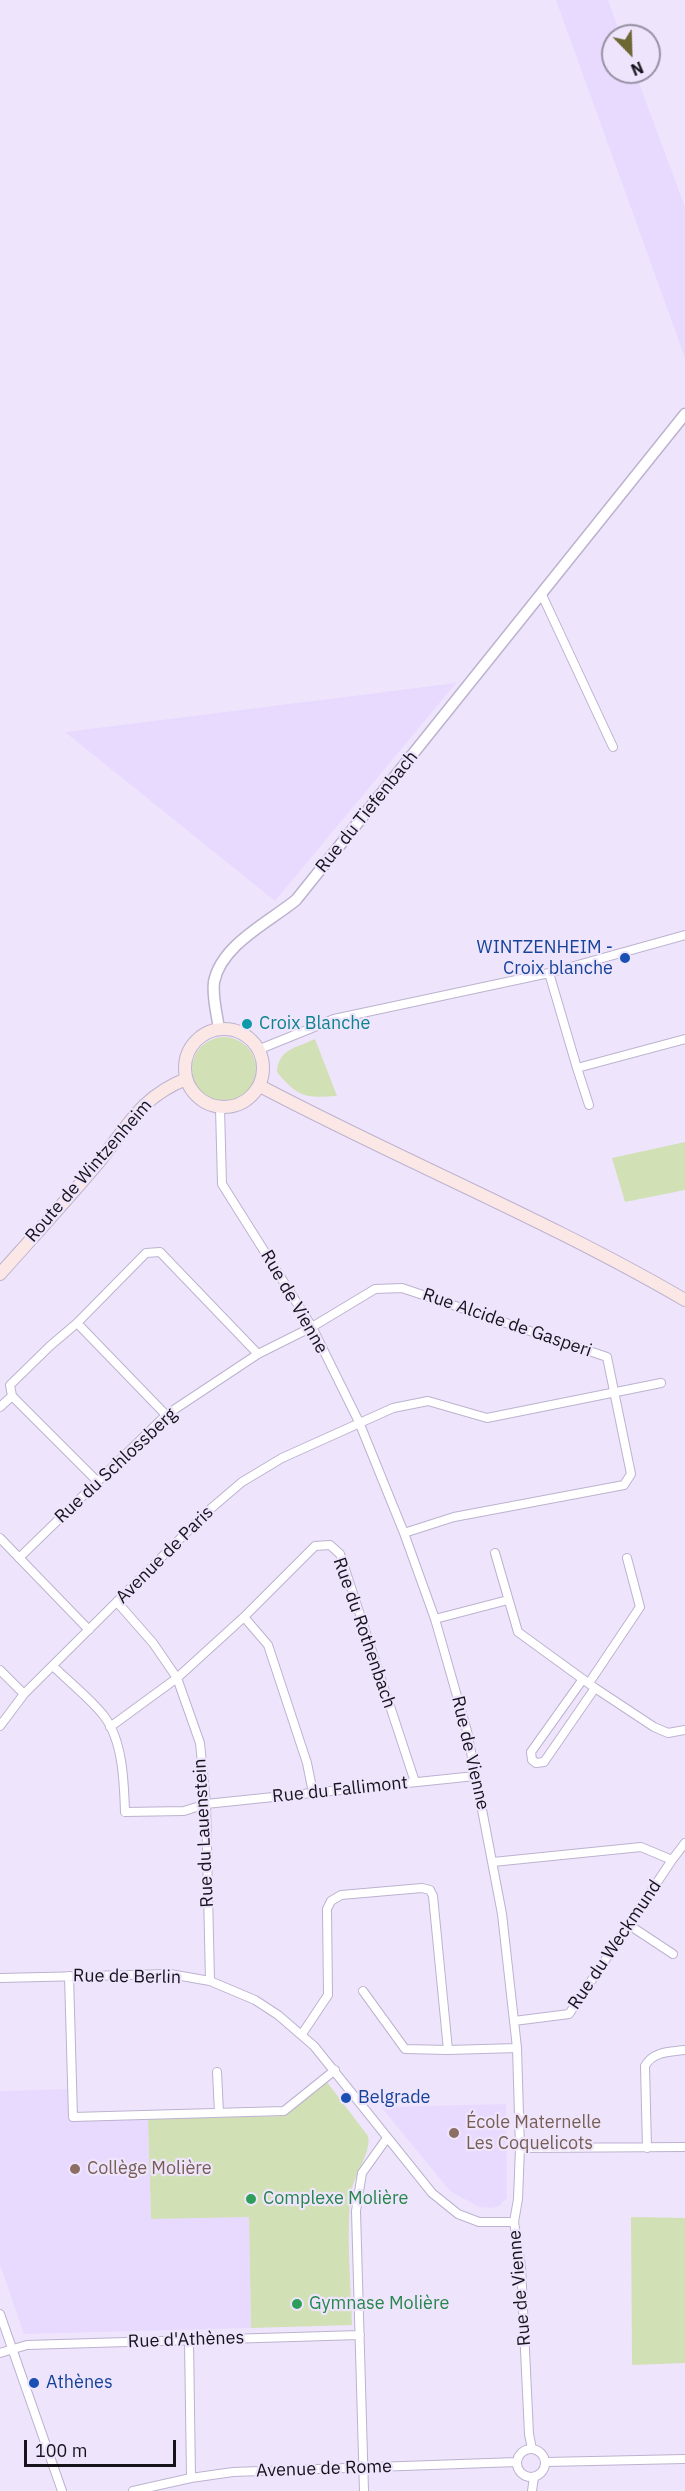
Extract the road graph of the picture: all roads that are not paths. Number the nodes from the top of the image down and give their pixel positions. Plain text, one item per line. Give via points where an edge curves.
1 (685, 414) edge
2 (542, 595) junction
3 (613, 747) dead end
4 (685, 935) edge
5 (545, 973) junction
6 (219, 1029) junction
7 (685, 1039) edge
8 (260, 1049) junction
9 (577, 1068) junction
10 (186, 1079) junction
11 (260, 1086) junction
12 (589, 1105) dead end
13 (220, 1108) junction
14 (0, 1274) edge
15 (685, 1300) edge
16 (78, 1323) junction
17 (312, 1327) junction
18 (258, 1354) junction
19 (661, 1383) dead end
20 (615, 1392) junction
21 (12, 1396) junction
22 (0, 1407) edge
23 (166, 1414) junction
24 (359, 1422) junction
25 (97, 1481) junction
26 (404, 1533) junction
27 (0, 1538) edge
28 (495, 1553) dead end
29 (20, 1558) junction
30 (627, 1558) dead end
31 (508, 1600) junction
32 (117, 1602) junction
33 (244, 1617) junction
34 (435, 1619) junction
35 (89, 1630) junction
36 (53, 1666) junction
37 (0, 1670) edge
38 (177, 1678) junction
39 (589, 1683) junction
40 (24, 1694) junction
41 (0, 1726) edge
42 (110, 1727) junction
43 (685, 1730) edge
44 (475, 1776) junction
45 (415, 1782) junction
46 (313, 1793) junction
47 (206, 1804) junction
48 (685, 1843) edge
49 (672, 1860) junction
50 (493, 1862) junction
51 (629, 1925) junction
52 (673, 1954) dead end
53 (69, 1976) junction
54 (0, 1978) edge
55 (210, 1981) junction
56 (363, 1991) dead end
57 (514, 2021) junction
58 (302, 2034) junction
59 (517, 2048) junction
60 (448, 2050) junction
61 (685, 2050) edge
62 (335, 2070) junction
63 (217, 2072) dead end
64 (219, 2113) junction
65 (387, 2138) junction
66 (685, 2147) edge
67 (520, 2148) junction
68 (647, 2148) junction
69 (514, 2222) junction
70 (0, 2314) edge
71 (360, 2334) junction
72 (189, 2340) junction
73 (12, 2350) junction
74 (0, 2353) edge
75 (532, 2449) junction
76 (685, 2459) edge
77 (517, 2462) junction
78 (546, 2462) junction
79 (364, 2467) junction
80 (534, 2477) junction
81 (191, 2478) junction
82 (138, 2490) edge
83 (62, 2491) edge
84 (364, 2491) edge
85 (532, 2491) edge

1 - 2 street, Rue du Tiefenbach
2 - 3 street
2 - 6 street, Rue du Tiefenbach via 296,900 239,942 223,960 214,982
4 - 5 street
5 - 8 street via 334,1019
5 - 9 street
6 - 8 main road via 238,1031
6 - 10 main road via 192,1044 185,1060
7 - 9 street
8 - 11 main road via 264,1069
9 - 12 street
10 - 13 main road via 192,1092
10 - 14 main road, Route de Wintzenheim via 144,1103 98,1163
11 - 13 main road via 250,1099
11 - 15 main road via 624,1264
13 - 17 street, Rue de Vienne via 222,1184
16 - 18 street via 146,1253 160,1252
16 - 21 street via 10,1385
16 - 23 street
17 - 18 street, Rue du Schlossberg
17 - 20 street, Rue Alcide de Gasperi via 375,1289 402,1288 607,1357
17 - 24 street, Rue de Vienne
18 - 23 street, Rue du Schlossberg
19 - 20 street, Avenue de Paris
20 - 24 street, Avenue de Paris via 487,1418 428,1401 393,1408
20 - 26 street, Rue Alcide de Gasperi via 631,1474 624,1485 454,1517
21 - 22 street
21 - 25 street
23 - 25 street, Rue du Schlossberg
24 - 26 street, Rue de Vienne
24 - 32 street, Avenue de Paris via 282,1458 242,1482
25 - 29 street, Rue du Schlossberg
26 - 34 street, Rue de Vienne
27 - 29 street
28 - 31 street
29 - 35 street
30 - 39 street via 640,1607
31 - 34 street
31 - 39 street via 518,1632
32 - 35 street, Avenue de Paris
32 - 38 street, Rue du Lauenstein via 153,1642
33 - 38 street, Rue du Rothenbach
33 - 45 street, Rue du Rothenbach via 315,1546 330,1545 340,1554
33 - 46 street via 268,1645
34 - 44 street, Rue de Vienne via 467,1731
35 - 36 street, Avenue de Paris
36 - 40 street, Avenue de Paris
36 - 42 street via 104,1716
37 - 40 street
38 - 42 street, Rue du Rothenbach
38 - 47 street, Rue du Lauenstein via 200,1743
39 - 39 street via 531,1752 536,1763 543,1762
39 - 43 street via 654,1727 668,1733
40 - 41 street, Avenue de Paris
42 - 47 street, Rue du Fallimont via 123,1767 125,1812 184,1811
44 - 45 street, Rue du Fallimont
44 - 50 street, Rue de Vienne
45 - 46 street, Rue du Fallimont
46 - 47 street, Rue du Fallimont
47 - 55 street, Rue du Lauenstein
48 - 49 street, Rue du Weckmund
49 - 50 street, Rue du Weckmund via 641,1847
49 - 51 street, Rue du Weckmund
50 - 57 street, Rue de Vienne
51 - 52 street
51 - 57 street, Rue du Weckmund via 569,2014
53 - 54 street, Rue de Berlin
53 - 55 street, Rue de Berlin via 170,1974
53 - 64 street via 73,2117
55 - 58 street, Rue de Berlin via 255,2000
56 - 60 street via 405,2049
57 - 59 street, Rue de Vienne
58 - 60 street via 328,1995 327,1910 332,1901 341,1895 422,1888 430,1890 433,1896
58 - 62 street, Rue de Berlin
59 - 60 street
59 - 67 street, Rue de Vienne
61 - 68 street via 655,2055 645,2066
62 - 64 street via 284,2111
62 - 65 street, Rue de Berlin
63 - 64 street
65 - 69 street, Rue de Berlin via 432,2193 458,2214 479,2222
65 - 71 street via 363,2173 356,2211
66 - 68 street
67 - 68 street
67 - 69 street, Rue de Vienne
69 - 75 street, Rue de Vienne via 521,2266
70 - 73 street
71 - 72 street, Rue d'Athènes
71 - 79 street
72 - 73 street, Rue d'Athènes via 27,2346
72 - 81 street
73 - 74 street
73 - 83 street
75 - 77 street via 522,2452
75 - 78 street via 541,2453
76 - 78 street
77 - 79 street, Avenue de Rome
77 - 80 street via 521,2473
78 - 80 street via 543,2472
79 - 81 street, Avenue de Rome via 233,2472
79 - 84 street
80 - 85 street
81 - 82 street, Avenue de Rome

